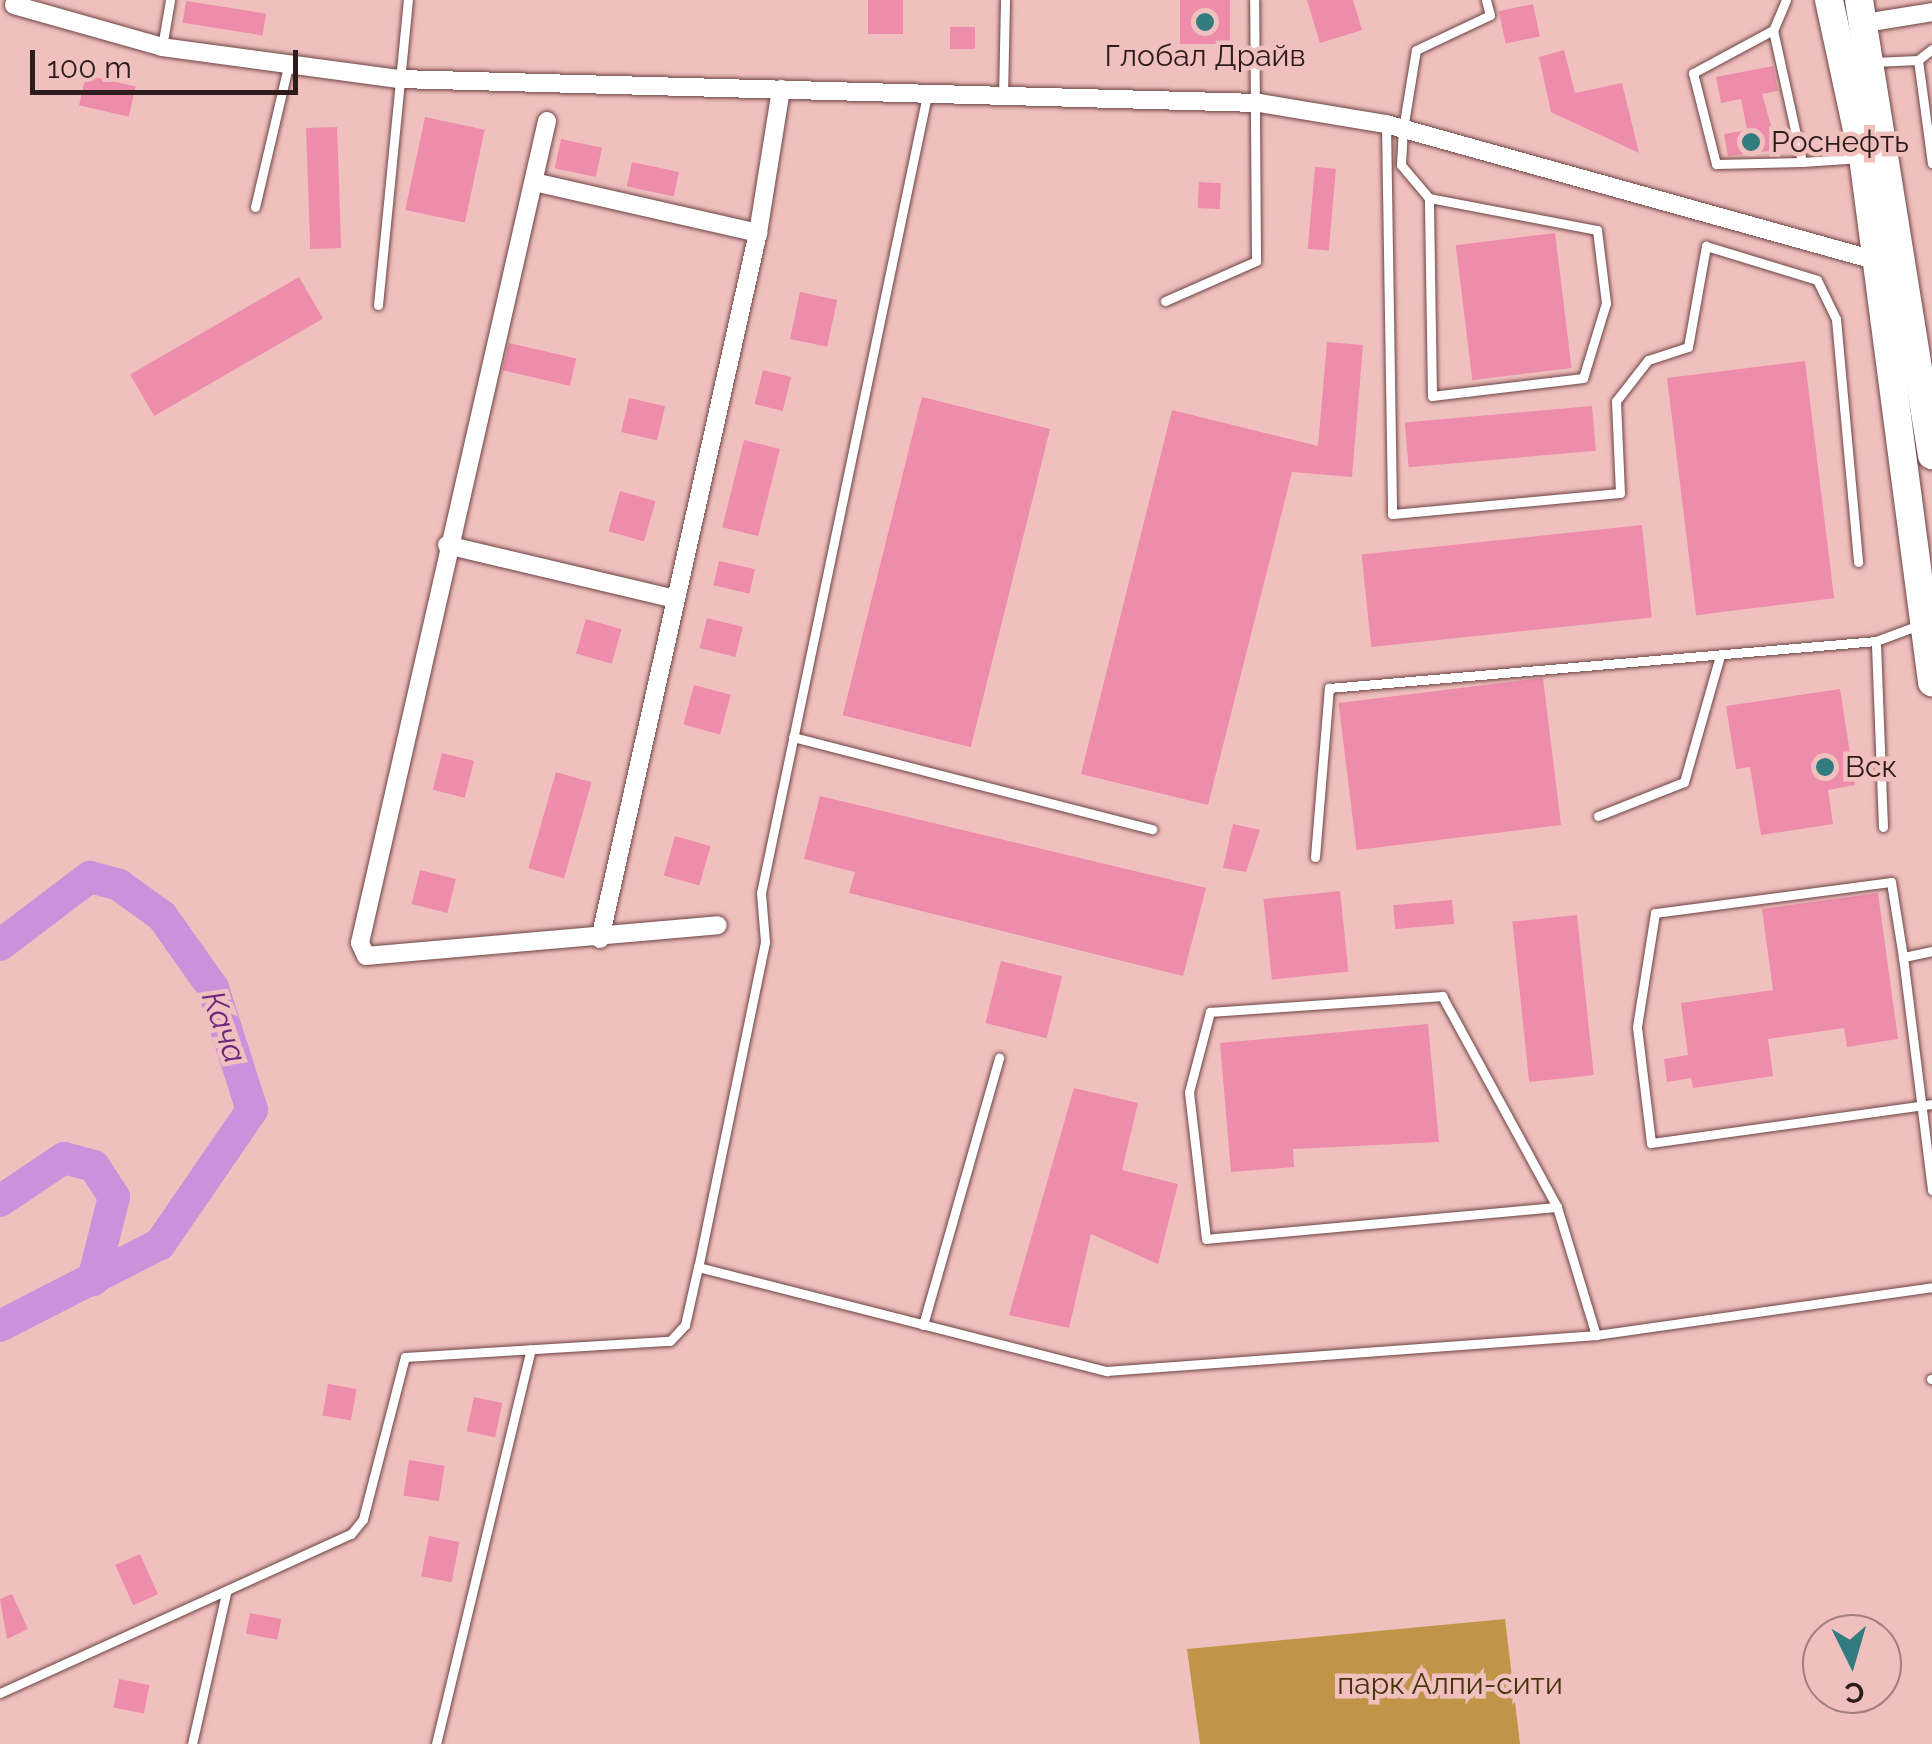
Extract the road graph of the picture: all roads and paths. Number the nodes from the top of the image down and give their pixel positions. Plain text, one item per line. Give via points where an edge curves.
1 (170, 0) edge
2 (408, 0) edge
3 (1005, 0) edge
4 (1254, 0) edge
5 (1486, 0) edge
6 (1786, 0) edge
7 (1829, 0) edge
8 (1928, 0) edge
9 (8, 2) edge
10 (1932, 10) edge
11 (1862, 12) edge
12 (1773, 30) junction
13 (162, 47) junction
14 (1932, 50) edge
15 (1918, 60) junction
16 (1873, 62) junction
17 (288, 66) junction
18 (398, 79) junction
19 (781, 89) junction
20 (927, 94) junction
21 (1003, 98) junction
22 (1260, 103) junction
23 (547, 121) dead end
24 (1394, 126) junction
25 (1863, 158) junction
26 (1802, 162) junction
27 (1932, 163) edge
28 (534, 182) junction
29 (1428, 198) junction
30 (255, 207) dead end
31 (758, 232) junction
32 (1878, 261) junction
33 (1165, 301) dead end
34 (378, 305) dead end
35 (1925, 340) edge
36 (1932, 455) edge
37 (447, 545) junction
38 (1858, 562) dead end
39 (672, 598) junction
40 (1924, 623) junction
41 (1876, 642) junction
42 (1720, 656) junction
43 (1932, 682) edge
44 (793, 737) junction
45 (1598, 816) dead end
46 (1883, 827) dead end
47 (1152, 828) dead end
48 (1315, 858) dead end
49 (718, 925) dead end
50 (600, 939) junction
51 (1932, 952) edge
52 (1903, 957) junction
53 (999, 1058) dead end
54 (1928, 1105) edge
55 (1932, 1190) edge
56 (1556, 1208) junction
57 (698, 1267) junction
58 (1932, 1287) edge
59 (923, 1325) junction
60 (1596, 1335) junction
61 (531, 1349) junction
62 (226, 1593) junction
63 (0, 1692) edge
64 (192, 1744) edge
65 (436, 1744) edge

1 - 13 lane
2 - 18 lane
3 - 21 lane
4 - 22 lane
5 - 24 lane via 1490,15 1416,50
6 - 12 lane
7 - 25 highway
8 - 10 lane
9 - 13 street
10 - 11 street
11 - 16 highway
12 - 26 lane
12 - 26 lane via 1693,74 1716,164
13 - 17 street
14 - 15 lane
15 - 16 lane
15 - 27 lane
16 - 35 highway
17 - 18 street
17 - 30 lane
18 - 19 street
18 - 34 lane
19 - 20 street
19 - 31 street
20 - 21 street
20 - 44 lane
21 - 22 street
22 - 24 street
22 - 33 lane via 1256,261
23 - 28 street
24 - 29 lane via 1401,164
24 - 32 street
24 - 38 lane via 1392,514 1620,494 1616,401 1648,360 1688,347 1706,246 1817,280 1830,306
25 - 26 lane
25 - 32 highway
28 - 31 street
28 - 37 street
29 - 29 lane via 1432,396 1583,378 1606,303 1597,230
31 - 39 street
32 - 40 highway
35 - 36 highway
37 - 39 street
37 - 50 street via 360,943 366,956
39 - 50 street
40 - 41 lane
40 - 43 highway
41 - 42 lane
41 - 46 lane
42 - 45 lane via 1684,782
42 - 48 lane via 1329,688
44 - 47 lane
44 - 57 lane via 761,893 766,942
49 - 50 street
51 - 52 lane
52 - 54 lane
52 - 54 lane via 1891,882 1655,913 1637,1027 1651,1143
53 - 59 lane
54 - 55 lane
56 - 56 lane via 1442,996 1210,1012 1189,1092 1206,1239
56 - 60 lane
57 - 59 lane
57 - 61 lane via 684,1326 670,1341
58 - 60 lane
59 - 60 lane via 1108,1370
61 - 62 lane via 406,1357 363,1519 351,1534
61 - 65 lane
62 - 63 lane
62 - 64 lane

